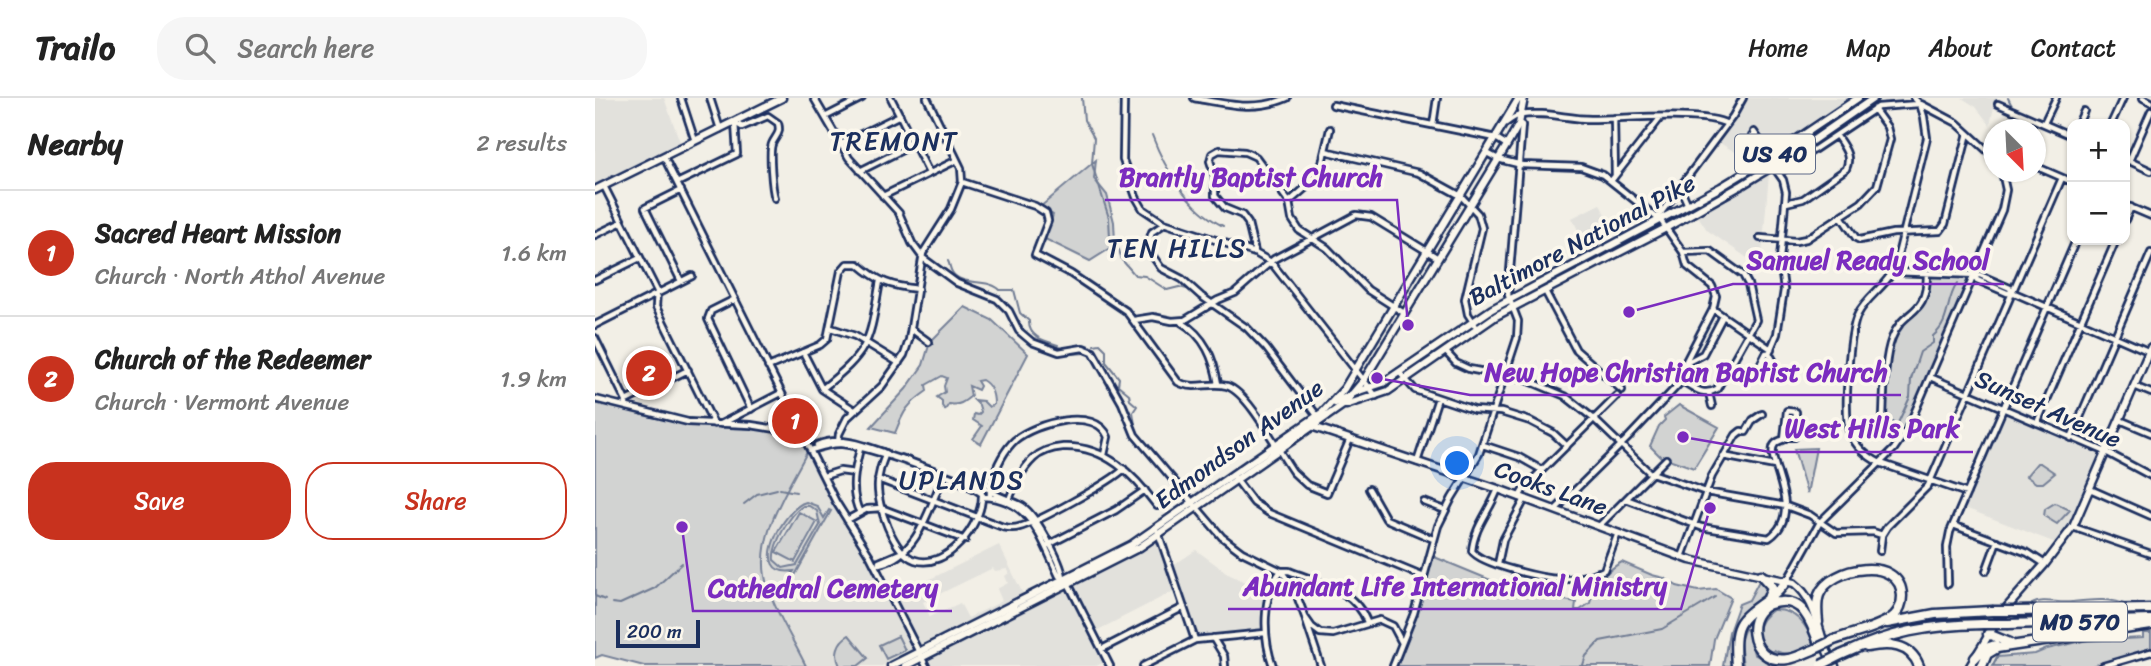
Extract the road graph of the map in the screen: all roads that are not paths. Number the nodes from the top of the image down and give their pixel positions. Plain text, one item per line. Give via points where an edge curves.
1 (681, 98) edge
2 (710, 98) edge
3 (782, 98) edge
4 (814, 98) edge
5 (862, 98) edge
6 (891, 98) edge
7 (927, 98) edge
8 (1124, 98) edge
9 (1194, 98) edge
10 (1287, 98) edge
11 (1437, 98) edge
12 (1743, 98) edge
13 (1858, 98) edge
14 (1874, 98) edge
15 (1913, 98) edge
16 (2056, 98) edge
17 (2123, 98) edge
18 (2143, 98) edge
19 (1521, 99) edge
20 (2151, 102) edge
21 (1851, 103) junction
22 (1920, 104) junction
23 (1998, 104) dead end
24 (1333, 105) dead end
25 (1904, 105) junction
26 (1874, 109) junction
27 (2084, 111) dead end
28 (2151, 111) edge
29 (900, 115) junction
30 (1521, 115) junction
31 (825, 117) junction
32 (1661, 117) junction
33 (1614, 118) junction
34 (2034, 119) edge
35 (2046, 119) edge
36 (2080, 119) edge
37 (2113, 119) edge
38 (734, 121) junction
39 (1506, 123) junction
40 (1727, 124) junction
41 (2046, 124) edge
42 (1433, 125) junction
43 (1522, 125) dead end
44 (720, 129) junction
45 (1329, 129) dead end
46 (1968, 133) junction
47 (1753, 134) dead end
48 (2067, 134) edge
49 (1836, 135) junction
50 (1496, 138) junction
51 (695, 141) junction
52 (841, 144) junction
53 (914, 144) junction
54 (1507, 145) junction
55 (1983, 145) edge
56 (1799, 150) junction
57 (1325, 151) junction
58 (1487, 153) junction
59 (2130, 154) edge
60 (664, 157) junction
61 (1768, 157) junction
62 (1498, 159) junction
63 (957, 160) junction
64 (2130, 161) edge
65 (1518, 164) junction
66 (1773, 166) junction
67 (2046, 170) edge
68 (860, 171) junction
69 (2151, 171) edge
70 (929, 173) junction
71 (1779, 173) junction
72 (2062, 177) junction
73 (1613, 179) junction
74 (2067, 180) edge
75 (962, 182) junction
76 (2005, 182) edge
77 (677, 183) junction
78 (604, 186) junction
79 (1680, 187) junction
80 (595, 190) edge
81 (681, 190) junction
82 (883, 196) junction
83 (1461, 196) junction
84 (775, 198) dead end
85 (1289, 202) junction
86 (1786, 203) junction
87 (1470, 206) junction
88 (1689, 206) junction
89 (2130, 207) edge
90 (1841, 216) junction
91 (2151, 216) edge
92 (1659, 219) junction
93 (622, 222) junction
94 (1164, 223) junction
95 (1666, 228) junction
96 (1905, 233) junction
97 (595, 235) edge
98 (1760, 237) dead end
99 (1311, 238) junction
100 (1781, 239) junction
101 (2074, 245) edge
102 (2114, 245) edge
103 (1427, 251) junction
104 (1683, 252) junction
105 (1255, 253) junction
106 (2151, 253) edge
107 (640, 258) junction
108 (923, 258) junction
109 (1438, 258) junction
110 (1271, 262) junction
111 (1893, 272) junction
112 (1927, 273) junction
113 (1974, 275) junction
114 (692, 276) dead end
115 (595, 280) edge
116 (681, 281) junction
117 (880, 281) junction
118 (918, 289) junction
119 (1545, 290) junction
120 (2012, 292) junction
121 (657, 294) junction
122 (735, 299) junction
123 (1509, 299) junction
124 (1212, 304) junction
125 (1394, 306) junction
126 (1513, 307) junction
127 (2047, 307) junction
128 (1713, 310) junction
129 (1405, 313) junction
130 (1723, 316) junction
131 (1191, 317) junction
132 (1134, 320) junction
133 (1181, 321) junction
134 (1473, 321) junction
135 (2081, 322) junction
136 (595, 325) edge
137 (1189, 327) junction
138 (831, 328) junction
139 (1477, 328) junction
140 (911, 329) junction
141 (1749, 335) junction
142 (2115, 336) junction
143 (595, 338) edge
144 (929, 342) dead end
145 (867, 343) junction
146 (2150, 350) edge
147 (1445, 351) junction
148 (1770, 351) junction
149 (803, 352) junction
150 (899, 363) junction
151 (1685, 363) junction
152 (768, 368) junction
153 (1356, 369) junction
154 (688, 370) junction
155 (1399, 372) junction
156 (1506, 375) junction
157 (1930, 377) junction
158 (1404, 379) junction
159 (1364, 380) junction
160 (1681, 380) junction
161 (1218, 385) junction
162 (2134, 386) junction
163 (1370, 388) junction
164 (822, 389) junction
165 (1622, 390) dead end
166 (1356, 392) junction
167 (781, 393) junction
168 (1709, 393) junction
169 (1969, 393) junction
170 (2151, 393) edge
171 (1376, 396) junction
172 (1617, 396) dead end
173 (1439, 398) junction
174 (595, 399) edge
175 (626, 403) junction
176 (1712, 406) dead end
177 (751, 408) junction
178 (2003, 408) junction
179 (854, 410) junction
180 (1338, 410) junction
181 (1494, 411) junction
182 (1762, 414) dead end
183 (1321, 416) junction
184 (1594, 419) junction
185 (2120, 420) junction
186 (2037, 423) junction
187 (717, 424) junction
188 (1303, 426) junction
189 (1314, 427) junction
190 (802, 433) junction
191 (2151, 433) edge
192 (1904, 435) junction
193 (1785, 437) junction
194 (2071, 438) junction
195 (1350, 439) junction
196 (838, 442) junction
197 (1483, 445) junction
198 (1621, 445) junction
199 (1567, 446) junction
200 (861, 447) junction
201 (1277, 448) junction
202 (813, 449) junction
203 (2106, 452) junction
204 (885, 454) junction
205 (1104, 455) junction
206 (1723, 456) junction
207 (1666, 459) dead end
208 (1417, 462) junction
209 (1880, 463) junction
210 (1775, 466) junction
211 (1124, 469) junction
212 (1542, 470) junction
213 (855, 472) junction
214 (1653, 473) junction
215 (944, 475) junction
216 (824, 476) junction
217 (2151, 476) edge
218 (1465, 477) junction
219 (878, 478) junction
220 (1235, 478) junction
221 (1930, 481) junction
222 (1370, 489) dead end
223 (1498, 489) junction
224 (2090, 489) junction
225 (1145, 490) junction
226 (987, 491) junction
227 (1706, 492) junction
228 (1967, 493) junction
229 (934, 498) junction
230 (1522, 498) junction
231 (1626, 499) junction
232 (1009, 501) junction
233 (1425, 502) dead end
234 (1196, 505) junction
235 (1157, 506) dead end
236 (1786, 506) junction
237 (881, 508) junction
238 (1445, 510) junction
239 (1555, 510) junction
240 (860, 513) junction
241 (977, 516) junction
242 (2151, 516) edge
243 (847, 520) junction
244 (1033, 521) junction
245 (923, 523) junction
246 (1820, 523) junction
247 (1694, 524) junction
248 (1953, 525) junction
249 (1599, 526) junction
250 (2073, 527) junction
251 (1158, 531) junction
252 (1618, 533) junction
253 (1882, 535) junction
254 (965, 540) junction
255 (1433, 540) junction
256 (1997, 541) junction
257 (1046, 546) junction
258 (1881, 551) dead end
259 (901, 552) junction
260 (2151, 554) edge
261 (1682, 557) junction
262 (1498, 564) junction
263 (2045, 564) junction
264 (878, 565) junction
265 (1986, 571) dead end
266 (1281, 572) junction
267 (1758, 574) junction
268 (1424, 577) junction
269 (1065, 580) junction
270 (1787, 581) junction
271 (1948, 584) dead end
272 (1764, 602) junction
273 (1184, 607) junction
274 (2151, 609) edge
275 (1305, 617) junction
276 (1367, 622) junction
277 (1818, 622) junction
278 (2151, 622) edge
279 (1871, 626) junction
280 (1265, 634) junction
281 (1988, 634) junction
282 (2066, 637) junction
283 (1213, 638) junction
284 (1195, 640) junction
285 (1402, 643) junction
286 (2011, 643) junction
287 (1817, 648) junction
288 (1101, 649) junction
289 (2151, 652) edge
290 (921, 655) junction
291 (1841, 655) junction
292 (1972, 662) edge
293 (891, 666) edge
294 (905, 666) edge
295 (926, 666) edge
296 (1110, 666) edge
297 (1143, 666) edge
298 (1225, 666) edge
299 (1272, 666) edge
300 (1321, 666) edge
301 (1393, 666) edge
302 (1736, 666) edge
303 (1786, 666) edge
304 (1820, 666) edge
305 (1833, 666) edge
306 (1919, 666) edge
307 (1982, 666) edge
308 (2103, 666) edge

1 - 51 street
2 - 44 street
3 - 38 main road
4 - 31 street
5 - 31 street
6 - 29 street
7 - 63 street
8 - 94 street via 1125,168 1140,206
9 - 10 street via 1244,107
11 - 42 street
12 - 40 street
13 - 21 main road, Baltimore National Pike / US 40
14 - 56 main road, Baltimore National Pike / US 40
15 - 22 street
15 - 25 street
16 - 35 street
17 - 37 street
18 - 20 street
19 - 30 main road, Edmondson Avenue
19 - 39 main road, Edmondson Avenue
21 - 56 main road via 1851,109
21 - 61 main road, Baltimore National Pike / US 40
22 - 25 street
22 - 46 street
22 - 96 street via 1927,146
23 - 34 street
24 - 42 street
25 - 26 street
26 - 49 street
26 - 90 street via 1890,136 1879,182 1871,195
27 - 36 street
28 - 59 street
29 - 52 street
29 - 53 street
30 - 33 street
30 - 39 street
30 - 54 main road, Edmondson Avenue
31 - 52 street
32 - 33 street
32 - 40 street
32 - 73 street
33 - 73 street
38 - 44 main road
38 - 77 street via 737,154
38 - 84 street via 741,127 768,116 778,123 771,151
39 - 50 main road, Edmondson Avenue
40 - 79 street
41 - 48 street
42 - 50 street
43 - 65 street
44 - 51 main road
45 - 57 street
46 - 55 street
46 - 96 street via 1944,227 1934,233
47 - 61 street
49 - 71 street
49 - 86 street via 1848,157 1846,169 1803,199
50 - 54 street
50 - 58 main road, Edmondson Avenue
51 - 60 main road
52 - 68 street
53 - 68 street
53 - 70 street
54 - 62 main road, Edmondson Avenue
56 - 66 main road, Baltimore National Pike / US 40
57 - 83 street via 1410,169
57 - 85 street via 1316,180
58 - 62 street
58 - 83 main road, Edmondson Avenue
60 - 77 street
60 - 78 main road
61 - 66 street
61 - 88 main road, Baltimore National Pike / US 40
62 - 65 street
62 - 87 main road, Edmondson Avenue
63 - 70 street
63 - 75 street
64 - 69 street
65 - 73 street via 1581,167
65 - 123 street
66 - 71 street
66 - 95 main road, Baltimore National Pike / US 40
67 - 72 street
68 - 82 street
70 - 82 street
71 - 86 street
72 - 74 street
72 - 120 street
73 - 92 street
75 - 108 street
75 - 132 street via 1035,206 1048,216 1035,255 1071,274
76 - 113 street via 2005,202
77 - 81 street
78 - 80 main road
78 - 93 street
79 - 88 street
79 - 92 street
81 - 116 street via 645,208
81 - 122 street
82 - 108 street via 901,216
83 - 87 street
83 - 103 main road, Edmondson Avenue
85 - 99 street via 1294,223
85 - 105 street via 1261,162 1245,152 1219,150 1212,154 1216,198 1248,223
86 - 100 street
87 - 109 main road, Edmondson Avenue
87 - 134 street via 1482,224 1465,299
88 - 92 main road, Baltimore National Pike / US 40
89 - 91 street
90 - 96 street via 1860,240
90 - 100 street via 1806,239
92 - 95 street
92 - 123 main road, Baltimore National Pike / US 40
93 - 97 street
93 - 107 street
94 - 105 street
94 - 124 street via 1150,236 1154,259
95 - 104 street
95 - 119 main road, Baltimore National Pike / US 40
96 - 111 street
98 - 100 street
99 - 103 street via 1360,214
99 - 110 street
99 - 125 street via 1368,290
100 - 148 street via 1784,293
101 - 127 street
102 - 135 street
103 - 109 street
103 - 125 main road, Edmondson Avenue
104 - 128 street via 1687,267 1714,289 1717,300
104 - 141 street via 1710,251 1743,275 1756,317
105 - 110 street
106 - 142 street
107 - 115 street
107 - 121 street
108 - 118 street
108 - 234 street via 957,283 997,299 1031,342 1059,352 1079,348 1093,352 1133,432
109 - 129 main road, Edmondson Avenue
110 - 124 street via 1235,293
110 - 153 street
111 - 112 street
111 - 209 street via 1860,310 1853,326 1846,407 1849,429 1860,450
112 - 113 street
112 - 192 street via 1925,298 1898,328 1889,351 1884,419
113 - 120 street
113 - 157 street
114 - 116 street
116 - 121 street
117 - 118 street
117 - 138 street via 854,263 845,266
117 - 145 street
118 - 140 street
119 - 126 main road, Baltimore National Pike / US 40
119 - 165 street via 1576,350
120 - 127 street
120 - 169 street
121 - 136 street
121 - 154 street via 656,307
122 - 152 street
122 - 177 street via 709,314 708,322
123 - 126 street
123 - 134 main road, Baltimore National Pike / US 40
124 - 131 street
124 - 183 street via 1261,342
125 - 129 street
125 - 153 main road, Edmondson Avenue
126 - 139 main road, Baltimore National Pike / US 40
126 - 156 street via 1518,331
127 - 135 street
127 - 178 street
128 - 130 street
128 - 151 street
129 - 159 main road, Edmondson Avenue
130 - 141 street
130 - 151 street via 1703,354
131 - 133 street
131 - 137 street
132 - 133 street
132 - 161 street via 1178,382 1192,387
133 - 137 street
134 - 139 street
134 - 155 main road, Baltimore National Pike / US 40
135 - 142 street
135 - 186 street
137 - 161 street via 1210,353
138 - 145 street
138 - 149 street via 825,342
139 - 147 main road, Baltimore National Pike / US 40
140 - 144 street
140 - 150 street
141 - 148 street
141 - 168 street via 1721,386
142 - 146 street
142 - 194 street
143 - 175 street
145 - 150 street
145 - 164 street via 854,363
146 - 162 main road
147 - 156 street via 1469,369
147 - 158 main road, Baltimore National Pike / US 40
148 - 148 street via 1756,373 1763,377 1773,360
149 - 152 street
149 - 164 street
150 - 179 street via 880,388
151 - 160 street
152 - 167 street
153 - 159 street
153 - 183 main road, Edmondson Avenue
154 - 175 street
154 - 187 street
155 - 158 street
155 - 163 main road, Baltimore National Pike / US 40
156 - 181 street
156 - 184 street via 1551,389
157 - 169 street, Sunset Avenue
157 - 192 street
158 - 171 main road, Baltimore National Pike / US 40
158 - 173 street via 1412,388
159 - 163 street
159 - 166 main road, Edmondson Avenue
160 - 168 street
160 - 198 street
161 - 201 street via 1241,394
162 - 170 street
162 - 185 main road
163 - 166 main road, Baltimore National Pike / US 40
163 - 171 street
164 - 179 street
166 - 180 main road, Edmondson Avenue
166 - 183 main road, Baltimore National Pike / US 40
167 - 177 street
167 - 190 street
168 - 176 street
169 - 178 street, Sunset Avenue
169 - 221 street
171 - 180 main road, Baltimore National Pike / US 40
172 - 184 street
173 - 181 street
173 - 208 street
174 - 175 street
175 - 187 street via 688,422
177 - 187 street
178 - 186 street, Sunset Avenue
178 - 228 street
179 - 196 street via 842,425
180 - 183 main road, Edmondson Avenue / US 40
181 - 197 street
181 - 199 street via 1530,421
182 - 206 street via 1746,432 1737,433
183 - 188 main road, Edmondson Avenue / US 40
183 - 189 main road, Edmondson Avenue / US 40
184 - 198 street
184 - 199 street
185 - 191 street
185 - 203 main road
186 - 194 street, Sunset Avenue
187 - 190 street
188 - 189 main road, Cooks Lane
188 - 201 main road, Edmondson Avenue / US 40
189 - 195 main road, Cooks Lane
189 - 201 main road, Edmondson Avenue / US 40
190 - 202 street
192 - 209 street
193 - 193 street via 1787,411 1796,412 1794,437
193 - 210 street via 1773,445
194 - 203 street, Sunset Avenue
195 - 201 street via 1327,493 1299,480
195 - 208 main road, Cooks Lane
196 - 200 street
196 - 202 street
197 - 212 street
197 - 218 street
198 - 214 street
198 - 239 street
199 - 212 street
200 - 204 street
200 - 213 street
201 - 220 main road, Edmondson Avenue / US 40
202 - 216 street
203 - 217 street, Sunset Avenue
203 - 224 main road
204 - 215 street
204 - 219 street
205 - 211 street
205 - 226 street via 1109,439 1099,424 1047,423 1009,447
205 - 232 street via 1081,448 1055,448 1038,455
206 - 210 street
206 - 227 street
207 - 214 street
208 - 218 main road, Cooks Lane
209 - 221 street
209 - 246 street
210 - 236 street
211 - 225 street
211 - 244 street
212 - 230 street via 1524,489
213 - 216 street
213 - 240 street via 854,495
214 - 227 street
214 - 231 street
215 - 226 street
215 - 229 street
216 - 243 street
218 - 223 main road, Cooks Lane
218 - 238 street
219 - 229 street
219 - 237 street
220 - 234 main road, Edmondson Avenue / US 40
220 - 268 street via 1254,503 1269,513
221 - 228 street
221 - 253 street
222 - 255 street via 1386,519
223 - 230 main road, Cooks Lane
223 - 262 street via 1474,533 1473,553
224 - 242 street
224 - 250 main road
225 - 235 street
225 - 257 street via 1112,513
226 - 232 street
226 - 241 street
227 - 236 street
227 - 247 street
228 - 248 street
229 - 241 street
229 - 245 street
230 - 239 main road, Cooks Lane
230 - 262 street via 1503,540
231 - 247 street
231 - 249 street
232 - 244 street via 1026,509
233 - 238 street
234 - 251 main road, Edmondson Avenue / US 40
234 - 266 street via 1235,548
236 - 246 street
236 - 247 street via 1777,531 1764,539
237 - 240 street
237 - 245 street
237 - 259 street
238 - 255 street
239 - 249 main road, Cooks Lane
240 - 243 street
241 - 244 street via 1009,528
241 - 254 street
243 - 264 street
244 - 257 street
245 - 254 street
245 - 259 street
246 - 253 street via 1840,534
246 - 270 street
247 - 261 street
248 - 256 street
248 - 271 street via 1947,547
249 - 252 main road, Cooks Lane
250 - 260 street
250 - 263 main road
251 - 269 main road, Edmondson Avenue / US 40
251 - 273 street
252 - 261 main road, Cooks Lane
252 - 262 street via 1602,571 1560,579
253 - 258 street
254 - 259 street via 929,561 916,561
255 - 268 street
256 - 263 street
256 - 265 street
257 - 269 street
259 - 264 street
261 - 267 main road, Cooks Lane
263 - 281 main road
264 - 290 street
266 - 275 street via 1294,588
266 - 276 street via 1289,571 1346,594
266 - 280 street via 1271,595
267 - 270 main road, Cooks Lane
267 - 272 highway via 1772,587
268 - 285 street
269 - 288 street
269 - 290 main road, Edmondson Avenue / US 40
270 - 272 highway
270 - 277 main road via 1808,597
270 - 287 main road via 1808,606
272 - 302 highway via 1738,625
273 - 284 street
273 - 288 street
274 - 279 highway, MD 570, bridge via 1935,614
275 - 276 street via 1316,630 1328,634
275 - 300 street
276 - 285 street via 1389,623
277 - 279 highway via 1818,597 1828,582 1845,573 1878,570 1896,580 1902,602 1891,618
277 - 305 main road
278 - 282 highway
278 - 291 highway, MD 570, bridge via 1938,626 1877,639
279 - 287 highway, MD 570, bridge
280 - 283 street
280 - 299 street
281 - 286 highway
281 - 292 main road
282 - 286 highway
282 - 307 highway via 1997,648 1987,654
283 - 284 street
283 - 298 street
284 - 297 street
285 - 301 street
286 - 292 highway via 1990,646
287 - 287 highway via 1787,660 1768,656 1754,641 1755,618 1769,604 1793,604 1807,616
287 - 303 highway, MD 570
287 - 305 main road
288 - 296 street
289 - 308 street
290 - 293 main road, Edmondson Avenue / US 40
290 - 294 main road, Edmondson Avenue / US 40
290 - 295 street
291 - 304 highway, MD 570, bridge
291 - 306 highway via 1893,645 1908,650

